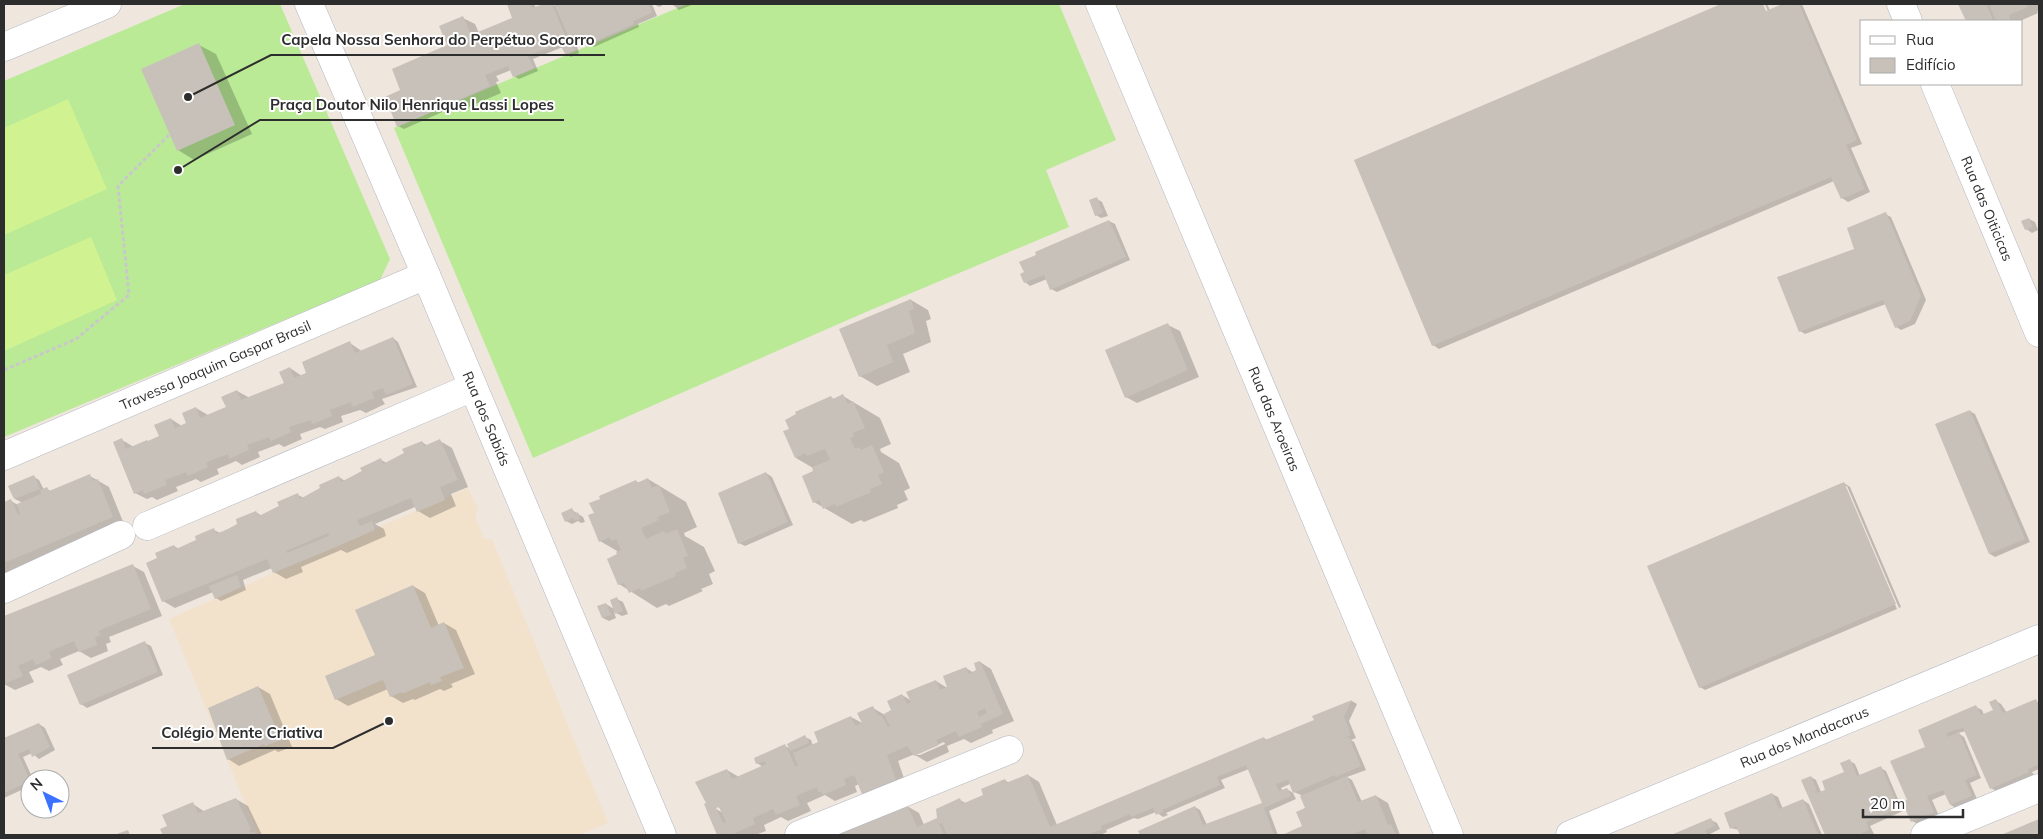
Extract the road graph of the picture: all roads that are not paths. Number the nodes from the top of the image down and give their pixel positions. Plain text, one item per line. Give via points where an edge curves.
1 (107, 4) edge
2 (309, 4) edge
3 (1100, 4) edge
4 (1901, 4) edge
5 (1908, 20) edge
6 (4, 47) edge
7 (1935, 85) edge
8 (426, 275) junction
9 (2036, 317) edge
10 (473, 387) junction
11 (4, 456) edge
12 (147, 526) dead end
13 (121, 535) dead end
14 (4, 589) edge
15 (2039, 638) edge
16 (1009, 750) dead end
17 (2039, 788) edge
18 (662, 835) edge
19 (799, 835) edge
20 (1449, 835) edge
21 (1570, 835) edge
22 (1925, 835) edge

1 - 6 street
2 - 8 street, Rua dos Sabiás
3 - 20 street, Rua das Aroeiras
4 - 5 street
7 - 9 street, Rua das Oiticicas
8 - 10 street, Rua dos Sabiás
8 - 11 street, Travessa Joaquim Gaspar Brasil
10 - 12 street
10 - 18 street, Rua dos Sabiás
13 - 14 street
15 - 21 street, Rua dos Mandacarus
16 - 19 street
17 - 22 street

